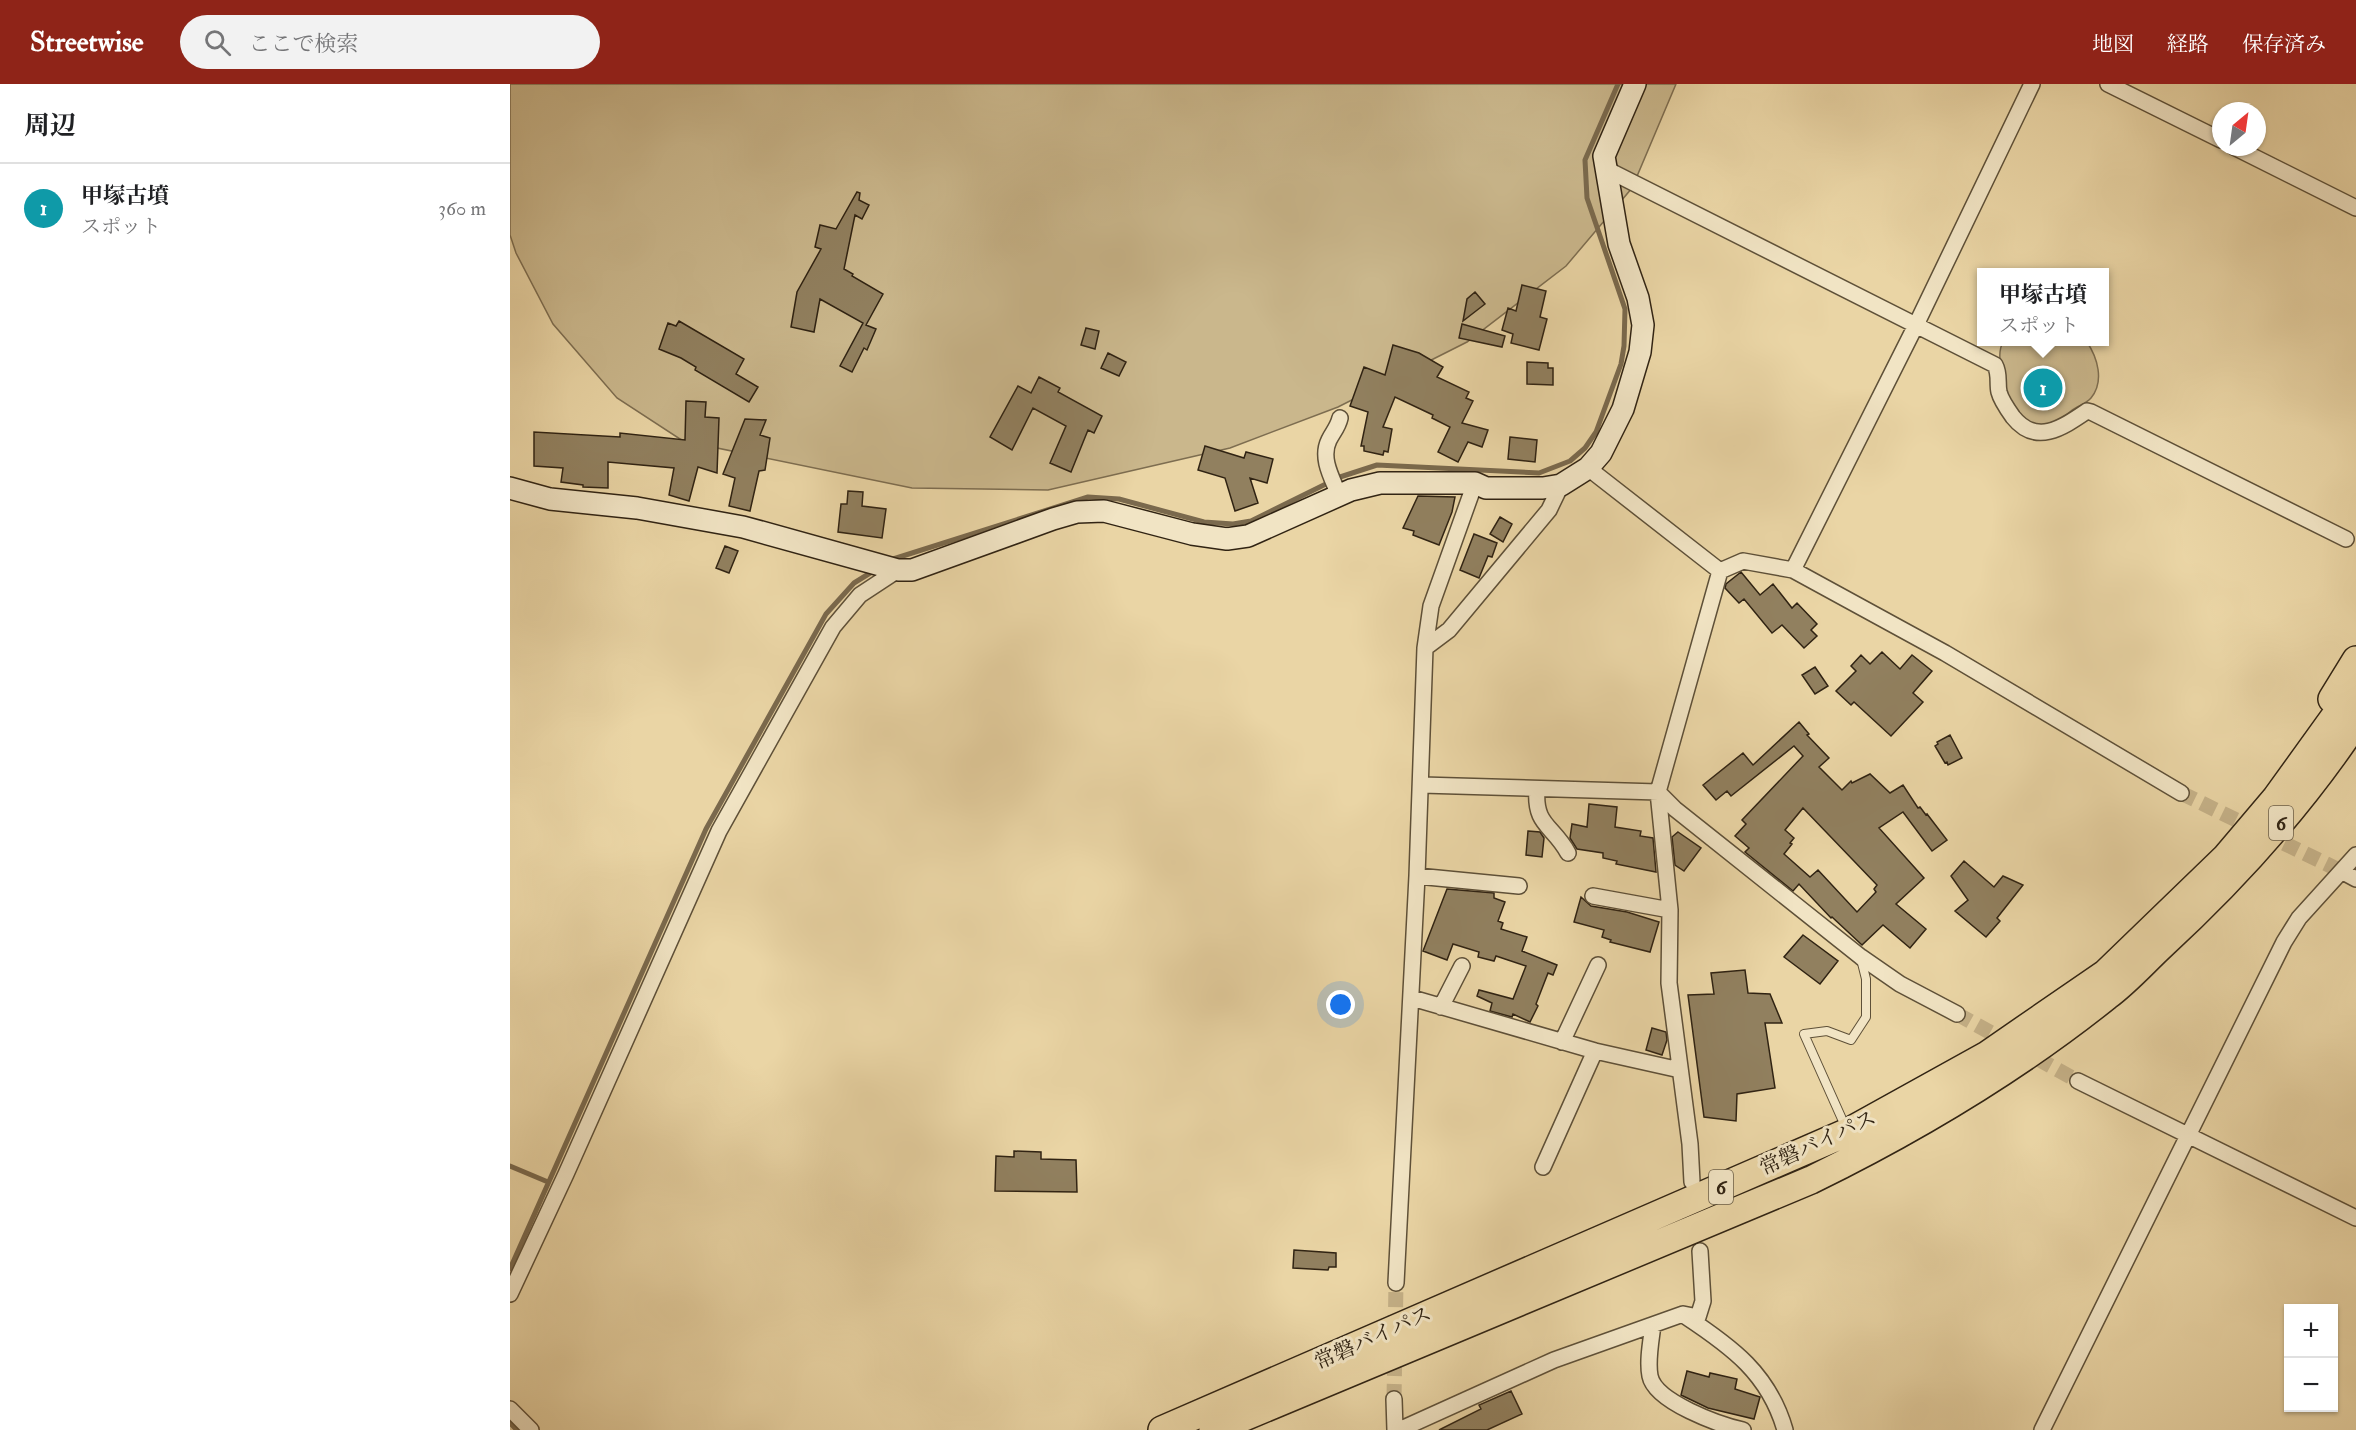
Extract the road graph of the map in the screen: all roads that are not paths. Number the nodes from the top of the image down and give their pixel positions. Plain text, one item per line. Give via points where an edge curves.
1 (1635, 84) edge
2 (2032, 84) edge
3 (2108, 84) edge
4 (2212, 136) edge
5 (2252, 156) edge
6 (1606, 169) junction
7 (2356, 208) edge
8 (1916, 325) junction
9 (1340, 418) dead end
10 (1588, 468) junction
11 (1474, 483) junction
12 (1561, 485) junction
13 (1335, 486) junction
14 (510, 488) edge
15 (2346, 539) dead end
16 (887, 568) junction
17 (1793, 570) junction
18 (1720, 571) junction
19 (1425, 648) junction
20 (2356, 660) edge
21 (2356, 687) edge
22 (2356, 722) edge
23 (2356, 743) edge
24 (1422, 785) junction
25 (1537, 789) junction
26 (1658, 792) junction
27 (2181, 793) tunnel mouth
28 (1568, 853) dead end
29 (2356, 855) edge
30 (2226, 857) junction
31 (1418, 876) junction
32 (2349, 876) edge
33 (1520, 886) dead end
34 (1593, 896) dead end
35 (1670, 910) junction
36 (2195, 915) junction
37 (1861, 957) junction
38 (1598, 965) dead end
39 (1462, 966) dead end
40 (1412, 998) junction
41 (1441, 1007) junction
42 (1957, 1014) tunnel mouth
43 (1562, 1042) junction
44 (1595, 1052) junction
45 (1680, 1070) junction
46 (2078, 1081) tunnel mouth
47 (1848, 1132) junction
48 (2186, 1135) junction
49 (1543, 1167) dead end
50 (1692, 1182) dead end
51 (2356, 1218) edge
52 (1700, 1251) dead end
53 (1396, 1283) tunnel mouth
54 (510, 1294) edge
55 (1683, 1314) junction
56 (1653, 1325) junction
57 (1394, 1399) tunnel mouth
58 (510, 1409) edge
59 (1716, 1425) edge
60 (531, 1430) edge
61 (1162, 1430) edge
62 (1213, 1430) edge
63 (1397, 1430) edge
64 (1743, 1430) edge
65 (1785, 1430) edge
66 (2042, 1430) edge

1 - 6 street via 1604,156
2 - 8 street
3 - 4 street
5 - 7 street
6 - 8 street
6 - 10 street via 1619,244 1644,325 1623,409 1601,453
8 - 15 street via 1995,365 1999,393 2026,429 2044,432 2091,412
8 - 17 street
9 - 13 street via 1326,455
10 - 12 street
10 - 18 street
11 - 12 street via 1486,488
11 - 13 street
11 - 19 street via 1431,606
12 - 19 street via 1549,510 1456,622
13 - 16 street via 1248,536 1227,539 1104,511 1077,512 912,570
14 - 16 street via 550,499 701,518
16 - 54 street via 833,627 719,831
17 - 18 street via 1743,561
17 - 27 street via 1945,653
18 - 26 street
19 - 24 street
20 - 30 highway
21 - 30 highway, 常磐バイパス / 6 via 2276,798
22 - 36 highway, 常磐バイパス / 6 via 2284,819
23 - 36 highway via 2250,874
24 - 25 street
24 - 31 street
25 - 26 street
25 - 28 street via 1540,817
26 - 35 street
26 - 37 street
29 - 32 street
30 - 47 highway, 常磐バイパス / 6 via 2106,973 1987,1054
31 - 33 street
31 - 40 street
32 - 48 street via 2299,918
34 - 35 street
35 - 45 street via 1669,983
36 - 62 highway, 常磐バイパス / 6 via 2108,996 2005,1071 1868,1152 1811,1180
37 - 42 street via 1900,984
37 - 47 lane via 1866,979 1866,1017 1851,1040 1827,1031 1804,1034
38 - 43 street
39 - 41 street
40 - 41 street
40 - 53 street
41 - 43 street
43 - 44 street
44 - 45 street
44 - 49 street
45 - 50 street
46 - 48 street
47 - 61 highway, 常磐バイパス / 6
48 - 51 street
48 - 66 street
52 - 55 street via 1703,1301 1698,1317
55 - 56 street
55 - 65 street via 1750,1365 1773,1398
56 - 59 street via 1649,1367 1653,1385 1674,1402
56 - 63 street via 1554,1360
57 - 63 street
58 - 60 street
59 - 64 street

